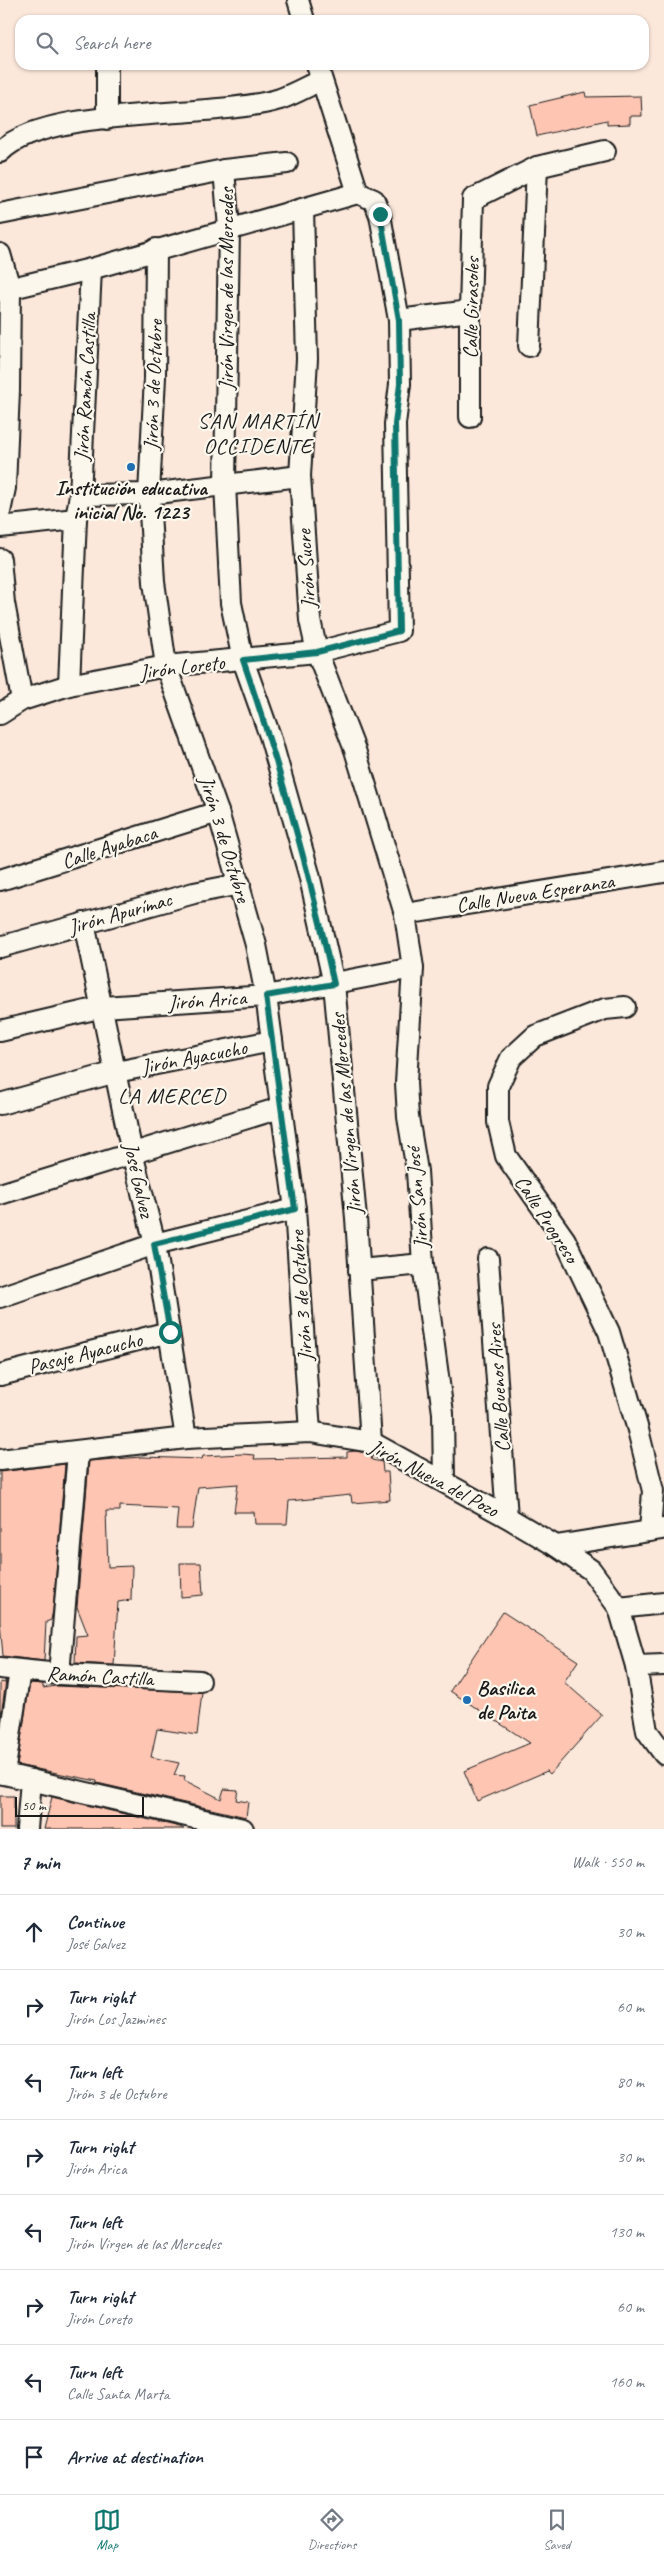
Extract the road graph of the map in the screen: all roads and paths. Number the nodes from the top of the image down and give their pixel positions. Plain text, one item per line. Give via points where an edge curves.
1 (107, 70) edge
2 (319, 72) edge
3 (107, 119) junction
4 (605, 151) dead end
5 (0, 152) edge
6 (287, 162) dead end
7 (537, 167) junction
8 (224, 170) junction
9 (358, 193) junction
10 (303, 209) junction
11 (0, 214) edge
12 (229, 228) junction
13 (156, 249) junction
14 (0, 254) edge
15 (90, 269) junction
16 (5, 290) edge
17 (470, 310) junction
18 (399, 320) junction
19 (529, 346) dead end
20 (470, 417) dead end
21 (300, 476) junction
22 (226, 484) junction
23 (149, 494) junction
24 (80, 495) junction
25 (0, 514) edge
26 (76, 519) junction
27 (0, 559) edge
28 (317, 652) junction
29 (243, 660) junction
30 (166, 666) junction
31 (69, 685) junction
32 (22, 700) junction
33 (0, 714) edge
34 (218, 812) junction
35 (664, 872) edge
36 (0, 880) edge
37 (240, 884) junction
38 (406, 914) junction
39 (84, 923) junction
40 (0, 947) edge
41 (413, 968) junction
42 (334, 984) junction
43 (266, 996) junction
44 (625, 1006) dead end
45 (103, 1007) junction
46 (0, 1031) edge
47 (272, 1041) junction
48 (116, 1072) junction
49 (0, 1104) edge
50 (280, 1108) junction
51 (132, 1154) junction
52 (0, 1194) edge
53 (295, 1209) junction
54 (154, 1244) junction
55 (488, 1259) dead end
56 (423, 1264) junction
57 (360, 1270) junction
58 (0, 1297) edge
59 (170, 1332) junction
60 (0, 1375) edge
61 (310, 1432) junction
62 (186, 1438) junction
63 (371, 1442) junction
64 (78, 1452) junction
65 (0, 1460) edge
66 (444, 1482) junction
67 (507, 1517) junction
68 (657, 1530) edge
69 (556, 1546) junction
70 (664, 1603) edge
71 (619, 1608) junction
72 (664, 1664) edge
73 (636, 1666) junction
74 (0, 1668) edge
75 (20, 1671) junction
76 (59, 1674) junction
77 (200, 1681) dead end
78 (662, 1750) edge
79 (2, 1774) edge
80 (31, 1780) junction
81 (27, 1829) edge
82 (243, 1829) edge

1 - 3 street
2 - 3 street via 279,99
2 - 9 street
3 - 5 street via 58,124 9,143
4 - 7 street
6 - 8 street
7 - 17 street, Calle Girasoles via 473,199
7 - 19 street
8 - 11 street
8 - 12 street, Jirón Virgen de las Mercedes
9 - 10 street
9 - 18 street via 374,200 380,214
10 - 12 street
10 - 21 street, Jirón Sucre via 307,359
12 - 13 street
12 - 22 street, Jirón Virgen de las Mercedes
13 - 15 street
13 - 23 street, Jirón 3 de Octubre via 155,377
14 - 16 street
15 - 16 street
15 - 24 street, Jirón Ramón Castilla
16 - 25 street via 9,390 5,488
17 - 18 street
17 - 20 street, Calle Girasoles
18 - 28 street, Jirón Loreto via 400,384 395,424 399,631
21 - 22 street
21 - 28 street, Jirón Sucre via 307,597
22 - 23 street
22 - 29 street, Jirón Virgen de las Mercedes via 231,603
23 - 24 street
23 - 30 street, Jirón 3 de Octubre via 154,582
24 - 26 street, Jirón Ramón Castilla
25 - 26 street
26 - 31 street, Jirón Ramón Castilla
27 - 32 street via 4,603
28 - 29 street, Jirón Loreto
28 - 38 street, Jirón Sucre via 355,750
29 - 30 street, Jirón Loreto
29 - 42 street, Jirón Virgen de las Mercedes via 290,805
30 - 31 street, Jirón Loreto
30 - 34 street, Jirón 3 de Octubre
31 - 32 street, Jirón Loreto
32 - 33 street, Jirón Loreto
34 - 36 street, Calle Ayabaca
34 - 37 street, Jirón 3 de Octubre
35 - 38 street, Calle Nueva Esperanza
37 - 39 street, Jirón Apurímac
37 - 43 street, Jirón 3 de Octubre
38 - 41 street, Jirón San José
39 - 40 street, Jirón Apurímac
39 - 45 street, José Galvez
41 - 42 street, Jirón Arica
41 - 56 street, Jirón San José via 406,1083 421,1206
42 - 43 street, Jirón Arica
42 - 57 street, Jirón Virgen de las Mercedes
43 - 45 street, Jirón Arica
43 - 47 street, Jirón 3 de Octubre
44 - 68 street, Calle Progreso via 605,1009 535,1036 511,1058 498,1086 498,1122 506,1156 565,1240 609,1332 653,1491
45 - 46 street, Jirón Arica
45 - 48 street, José Galvez
47 - 48 street, Jirón Ayacucho
47 - 50 street, Jirón 3 de Octubre
48 - 49 street, Jirón Ayacucho
48 - 51 street, José Galvez
50 - 51 street
50 - 53 street, Jirón 3 de Octubre
51 - 52 street
51 - 54 street, José Galvez
53 - 54 street
53 - 61 street, Jirón 3 de Octubre
54 - 58 street
54 - 59 street, José Galvez
55 - 67 street, Calle Buenos Aires
56 - 57 street
56 - 66 street, Jirón San José via 443,1413
57 - 63 street, Jirón Virgen de las Mercedes
59 - 60 street, Pasaje Ayacucho
59 - 62 street, José Galvez
61 - 62 street, Jirón Nueva del Pozo
61 - 63 street, Jirón Nueva del Pozo
62 - 64 street, Jirón Nueva del Pozo
63 - 66 street, Jirón Nueva del Pozo
64 - 65 street, Jirón Nueva del Pozo
64 - 76 street
66 - 67 street, Jirón Nueva del Pozo
67 - 69 street, Jirón Nueva del Pozo
68 - 69 street
69 - 71 street, Jirón Nueva del Pozo via 591,1570
70 - 71 street
71 - 73 street, Jirón Nueva del Pozo
72 - 73 street
73 - 78 street, Jirón Nueva del Pozo via 647,1731
74 - 75 street, Ramón Castilla
75 - 76 street, Ramón Castilla
75 - 79 street
76 - 77 street, Ramón Castilla
79 - 80 street
80 - 81 street
80 - 82 street

